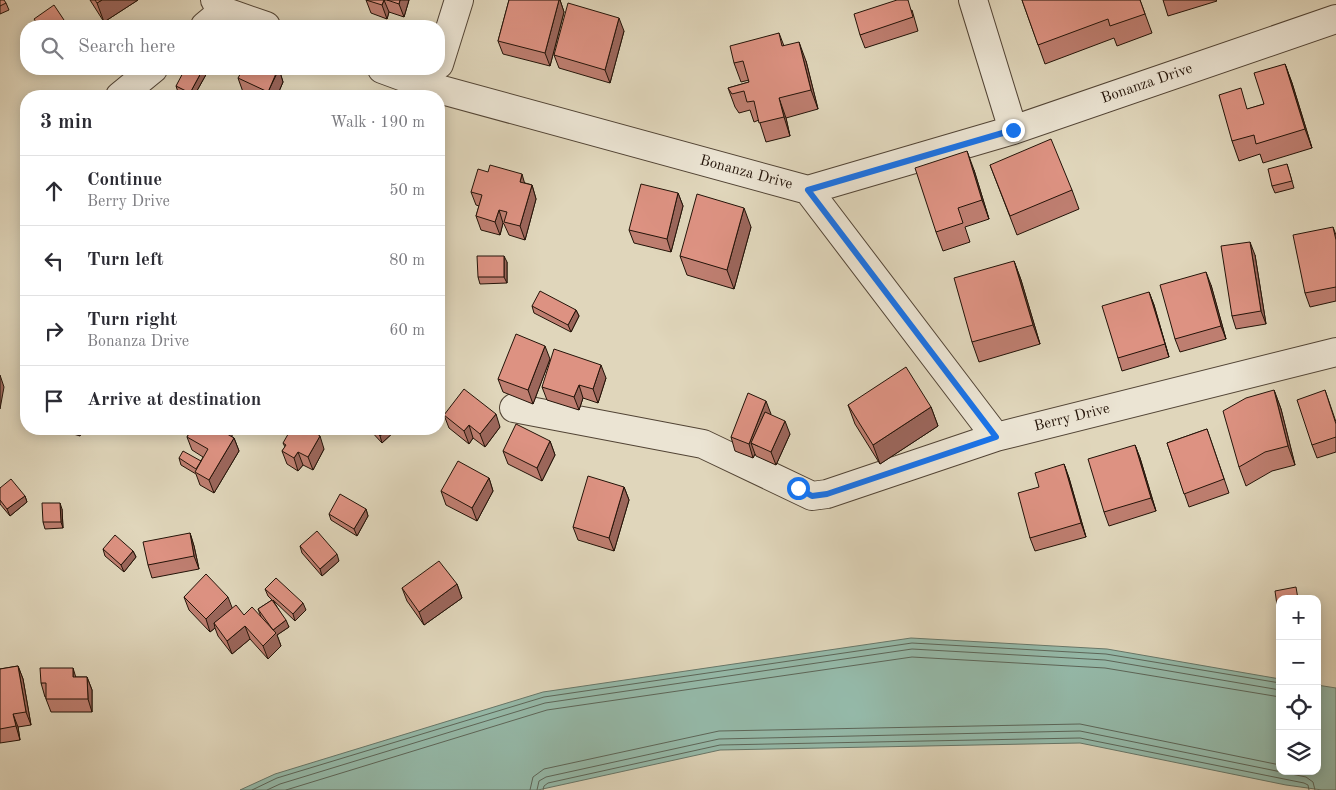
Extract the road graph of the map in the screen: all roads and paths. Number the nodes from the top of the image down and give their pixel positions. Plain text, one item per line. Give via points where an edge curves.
1 (459, 0) edge
2 (973, 0) edge
3 (214, 12) edge
4 (1336, 19) edge
5 (244, 20) edge
6 (445, 44) edge
7 (146, 75) edge
8 (442, 75) edge
9 (127, 90) edge
10 (1013, 130) junction
11 (808, 190) junction
12 (1336, 352) edge
13 (514, 408) dead end
14 (996, 437) junction

1 - 6 street
2 - 10 street
3 - 5 street
4 - 10 street, Bonanza Drive
7 - 9 street
8 - 11 street, Bonanza Drive
10 - 11 street, Bonanza Drive
11 - 14 street
12 - 14 street, Berry Drive
13 - 14 street, Berry Drive via 704,444 812,496 827,494

